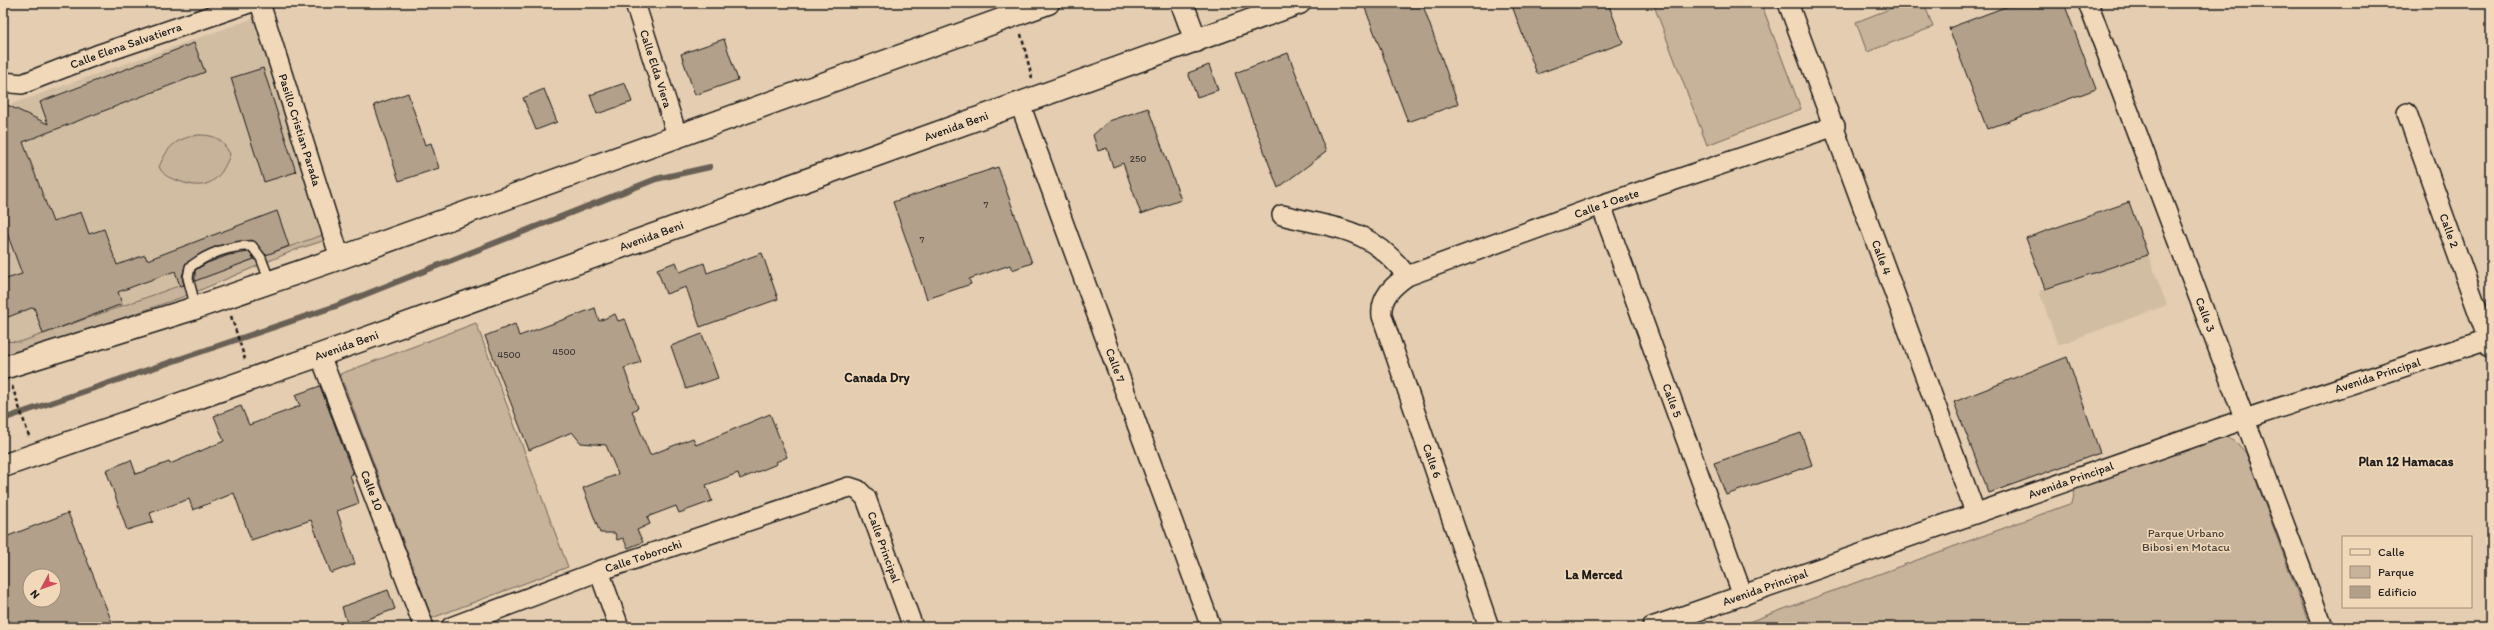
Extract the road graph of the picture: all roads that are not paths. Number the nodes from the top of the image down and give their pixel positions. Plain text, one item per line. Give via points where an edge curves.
1 (249, 3) edge
2 (260, 3) edge
3 (635, 3) edge
4 (1048, 3) edge
5 (1182, 3) edge
6 (1299, 3) edge
7 (2088, 3) edge
8 (1792, 6) edge
9 (1021, 9) edge
10 (1196, 41) junction
11 (3, 82) edge
12 (1029, 101) junction
13 (2407, 113) dead end
14 (1835, 126) junction
15 (677, 135) junction
16 (1601, 205) junction
17 (1282, 215) dead end
18 (340, 258) junction
19 (1407, 276) junction
20 (270, 282) junction
21 (1386, 295) joint
22 (193, 309) junction
23 (2490, 342) edge
24 (320, 355) junction
25 (5, 375) edge
26 (2245, 419) junction
27 (19, 454) edge
28 (3, 466) edge
29 (838, 490) joint
30 (1976, 512) junction
31 (600, 571) junction
32 (1743, 596) junction
33 (424, 627) edge
34 (451, 627) edge
35 (619, 627) edge
36 (913, 627) edge
37 (1211, 627) edge
38 (1490, 627) edge
39 (1652, 627) edge
40 (2323, 627) edge

1 - 11 street, Calle Elena Salvatierra via 97,55 22,84
2 - 18 street, Pasillo Cristian Parada
3 - 15 street, Calle Elda Viera
4 - 9 street
5 - 10 street
6 - 10 street, Avenida Beni
7 - 26 street, Calle 3
8 - 14 street, Calle 4
9 - 15 street
10 - 12 street, Avenida Beni
12 - 24 street, Avenida Beni
12 - 37 street, Calle 7
13 - 23 street, Calle 2
14 - 16 street, Calle 1 Oeste
14 - 30 street, Calle 4
15 - 18 street
16 - 19 street, Calle 1 Oeste
16 - 32 street, Calle 5
17 - 19 street via 1366,237 1394,259
18 - 20 street
19 - 21 street, Calle 1 Oeste
20 - 22 street
20 - 22 lane via 261,258 252,246 222,250 190,267 188,278
21 - 38 street, Calle 6 via 1380,306 1382,316
22 - 25 street
23 - 26 street, Avenida Principal
24 - 27 street, Avenida Beni
24 - 33 street, Calle 10
26 - 30 street, Avenida Principal
26 - 40 street, Calle 3
27 - 28 street, Avenida Beni
29 - 31 street, Calle Toborochi
29 - 36 street, Calle Principal via 853,488 866,498
30 - 32 street, Avenida Principal
31 - 34 street, Calle Toborochi
31 - 35 street
32 - 39 street, Avenida Principal

